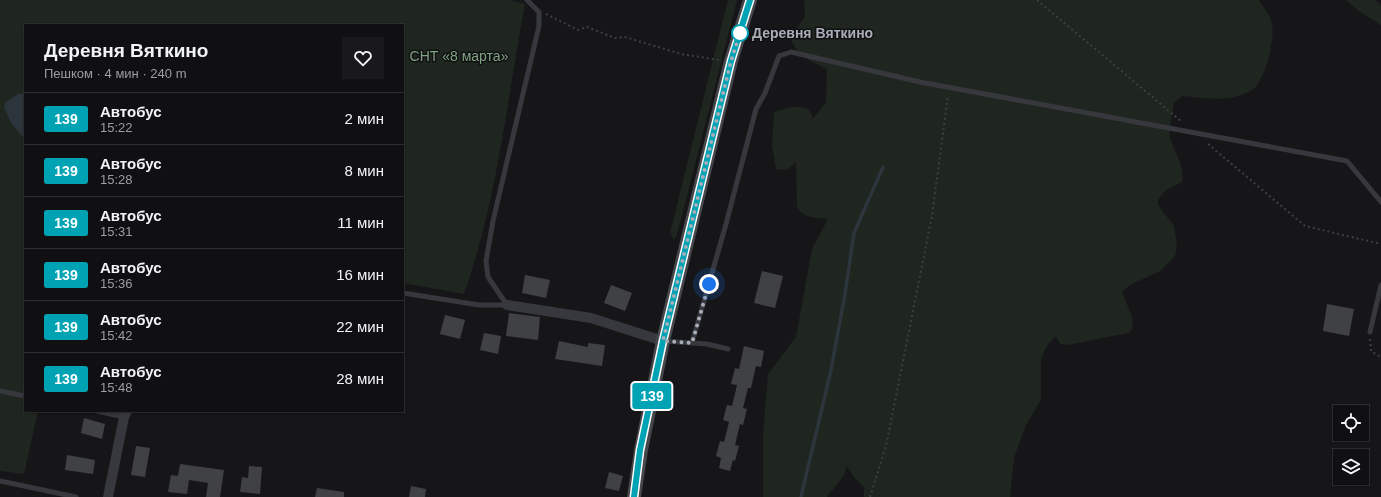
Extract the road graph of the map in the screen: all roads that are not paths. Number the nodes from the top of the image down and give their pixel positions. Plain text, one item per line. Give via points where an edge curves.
1 (527, 0) edge
2 (750, 0) edge
3 (1381, 202) edge
4 (1381, 285) edge
5 (404, 293) edge
6 (507, 305) junction
7 (1370, 332) road end
8 (663, 341) junction
9 (692, 343) junction
10 (728, 349) dead end
11 (0, 391) edge
12 (24, 396) edge
13 (107, 412) edge
14 (126, 414) edge
15 (0, 481) edge
16 (76, 497) edge
17 (108, 497) edge
18 (634, 497) edge

1 - 6 lane via 539,12 539,26 493,220 486,261 488,278
2 - 8 street via 731,61
3 - 9 lane via 1348,161 949,87 791,52 779,56 756,109
4 - 7 lane
5 - 6 lane via 479,305
6 - 8 street via 591,318
8 - 9 lane
8 - 18 street via 640,450
9 - 10 lane
11 - 12 lane
13 - 14 lane
14 - 17 street
15 - 16 lane

